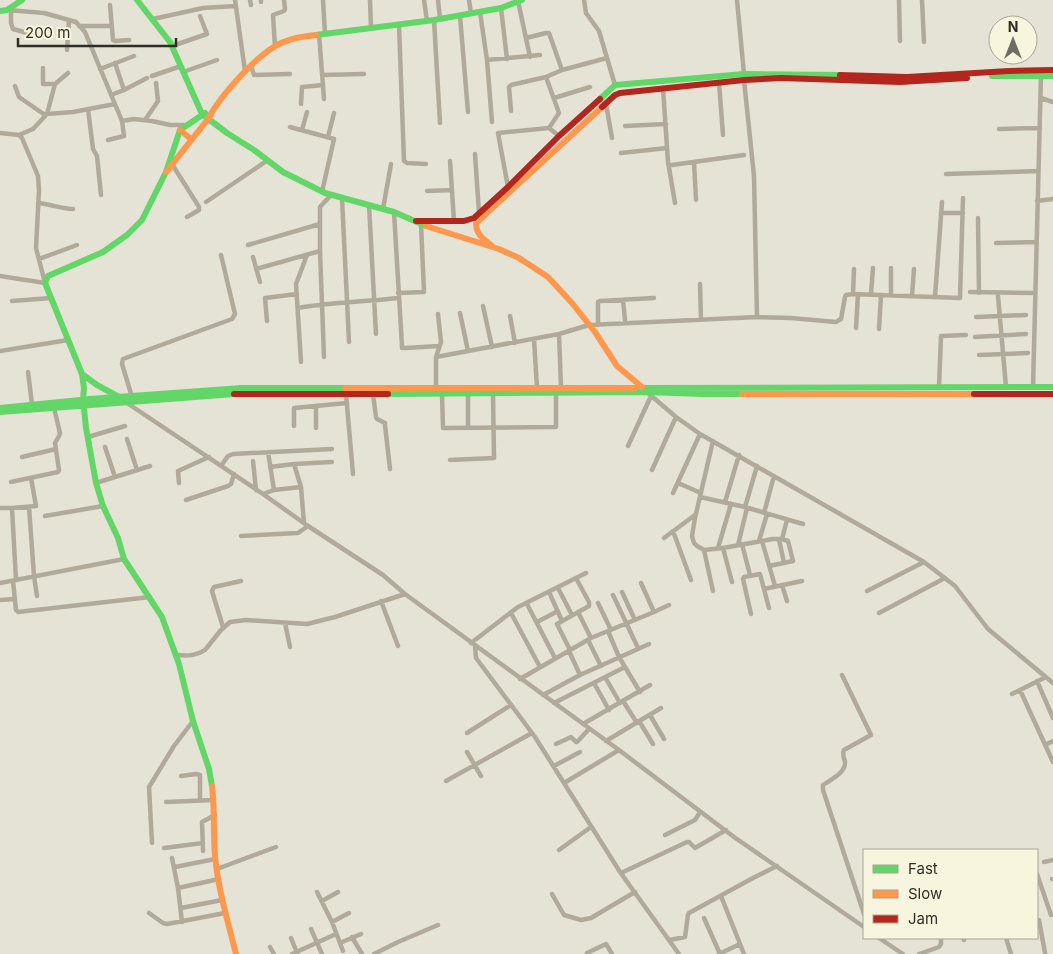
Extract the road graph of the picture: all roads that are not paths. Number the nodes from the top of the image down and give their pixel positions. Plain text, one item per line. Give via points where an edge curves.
1 (22, 0) edge
2 (137, 0) edge
3 (205, 0) edge
4 (235, 0) edge
5 (284, 0) edge
6 (323, 0) edge
7 (370, 0) edge
8 (424, 0) edge
9 (438, 0) edge
10 (469, 0) edge
11 (584, 0) edge
12 (737, 0) edge
13 (899, 0) edge
14 (922, 0) edge
15 (516, 1) edge
16 (110, 5) dead end
17 (235, 6) junction
18 (206, 8) junction
19 (501, 8) junction
20 (6, 10) edge
21 (480, 12) junction
22 (471, 14) junction
23 (200, 16) dead end
24 (460, 16) junction
25 (154, 19) junction
26 (69, 20) junction
27 (437, 20) junction
28 (427, 21) junction
29 (399, 25) junction
30 (79, 26) junction
31 (112, 26) junction
32 (370, 28) junction
33 (322, 34) junction
34 (39, 36) dead end
35 (526, 38) junction
36 (129, 40) dead end
37 (900, 41) dead end
38 (924, 42) dead end
39 (172, 46) junction
40 (275, 47) junction
41 (67, 50) dead end
42 (540, 55) dead end
43 (134, 56) dead end
44 (530, 57) junction
45 (607, 58) junction
46 (507, 59) junction
47 (217, 60) dead end
48 (487, 60) junction
49 (116, 63) junction
50 (43, 68) dead end
51 (100, 69) junction
52 (182, 69) junction
53 (248, 69) junction
54 (562, 70) junction
55 (1053, 70) edge
56 (68, 73) dead end
57 (1041, 73) junction
58 (290, 74) dead end
59 (364, 74) dead end
60 (322, 75) junction
61 (152, 76) dead end
62 (1053, 76) edge
63 (546, 77) junction
64 (744, 77) junction
65 (147, 78) dead end
66 (719, 82) junction
67 (156, 83) dead end
68 (55, 84) junction
69 (323, 85) junction
70 (615, 85) junction
71 (15, 86) dead end
72 (590, 88) dead end
73 (663, 88) junction
74 (124, 90) junction
75 (111, 95) junction
76 (554, 98) junction
77 (1041, 98) junction
78 (324, 99) dead end
79 (1053, 102) edge
80 (115, 104) junction
81 (301, 104) dead end
82 (606, 104) junction
83 (88, 109) junction
84 (213, 110) junction
85 (511, 111) dead end
86 (307, 112) dead end
87 (468, 112) dead end
88 (334, 113) dead end
89 (46, 114) junction
90 (202, 114) junction
91 (208, 119) junction
92 (122, 120) junction
93 (145, 120) junction
94 (492, 122) dead end
95 (440, 123) dead end
96 (666, 124) junction
97 (187, 125) junction
98 (625, 126) dead end
99 (290, 127) dead end
100 (549, 128) junction
101 (1040, 128) junction
102 (998, 129) dead end
103 (180, 130) junction
104 (302, 130) junction
105 (0, 133) edge
106 (20, 135) junction
107 (723, 135) dead end
108 (559, 136) junction
109 (328, 137) junction
110 (612, 138) dead end
111 (176, 139) junction
112 (191, 139) junction
113 (108, 140) dead end
114 (186, 146) junction
115 (667, 148) junction
116 (621, 153) dead end
117 (475, 154) dead end
118 (744, 155) dead end
119 (268, 160) junction
120 (450, 161) dead end
121 (694, 162) junction
122 (172, 164) junction
123 (390, 164) dead end
124 (426, 164) dead end
125 (669, 165) junction
126 (1038, 171) junction
127 (166, 172) junction
128 (946, 174) dead end
129 (508, 187) junction
130 (452, 190) junction
131 (427, 191) dead end
132 (322, 192) junction
133 (101, 195) dead end
134 (331, 195) junction
135 (342, 198) junction
136 (963, 198) dead end
137 (1053, 199) edge
138 (696, 200) dead end
139 (1037, 201) junction
140 (38, 202) junction
141 (206, 202) dead end
142 (942, 202) dead end
143 (675, 203) dead end
144 (369, 205) junction
145 (73, 209) dead end
146 (383, 209) junction
147 (394, 212) junction
148 (480, 213) junction
149 (941, 213) junction
150 (963, 213) junction
151 (187, 217) dead end
152 (978, 218) dead end
153 (454, 221) junction
154 (419, 222) junction
155 (320, 224) junction
156 (1036, 242) junction
157 (996, 243) dead end
158 (77, 245) dead end
159 (248, 245) dead end
160 (494, 248) junction
161 (320, 251) junction
162 (307, 254) junction
163 (221, 255) dead end
164 (253, 257) dead end
165 (39, 259) junction
166 (873, 268) dead end
167 (891, 268) dead end
168 (256, 269) junction
169 (854, 269) dead end
170 (914, 269) dead end
171 (0, 276) edge
172 (260, 282) dead end
173 (46, 283) junction
174 (700, 284) dead end
175 (970, 292) dead end
176 (979, 293) junction
177 (1034, 293) junction
178 (297, 294) junction
179 (856, 294) junction
180 (871, 294) junction
181 (881, 294) junction
182 (398, 295) junction
183 (891, 295) junction
184 (912, 296) junction
185 (935, 296) junction
186 (998, 296) dead end
187 (51, 298) junction
188 (654, 298) dead end
189 (623, 300) junction
190 (12, 301) dead end
191 (374, 301) junction
192 (347, 302) junction
193 (323, 304) junction
194 (483, 306) dead end
195 (298, 308) junction
196 (460, 313) dead end
197 (438, 314) dead end
198 (1026, 315) dead end
199 (510, 316) dead end
200 (1000, 316) junction
201 (757, 317) junction
202 (976, 317) dead end
203 (625, 320) dead end
204 (702, 320) junction
205 (267, 321) dead end
206 (598, 325) junction
207 (590, 326) junction
208 (856, 328) dead end
209 (878, 329) dead end
210 (376, 334) dead end
211 (559, 334) junction
212 (1026, 334) dead end
213 (966, 335) dead end
214 (1002, 336) junction
215 (975, 337) dead end
216 (534, 339) junction
217 (68, 340) junction
218 (349, 342) dead end
219 (515, 343) junction
220 (439, 346) junction
221 (492, 347) junction
222 (0, 351) edge
223 (468, 352) junction
224 (1028, 353) dead end
225 (1003, 354) junction
226 (980, 355) dead end
227 (324, 357) dead end
228 (436, 357) junction
229 (301, 362) dead end
230 (28, 372) dead end
231 (82, 374) junction
232 (436, 387) junction
233 (1006, 387) junction
234 (1033, 387) junction
235 (1053, 387) edge
236 (537, 388) junction
237 (939, 388) junction
238 (559, 390) junction
239 (785, 390) junction
240 (647, 392) junction
241 (493, 393) junction
242 (346, 394) junction
243 (373, 394) junction
244 (442, 394) junction
245 (468, 394) junction
246 (1053, 394) edge
247 (132, 396) junction
248 (120, 398) junction
249 (83, 402) junction
250 (128, 403) junction
251 (32, 404) junction
252 (347, 404) junction
253 (316, 406) junction
254 (0, 408) edge
255 (54, 408) junction
256 (0, 412) edge
257 (676, 417) junction
258 (125, 426) dead end
259 (294, 426) dead end
260 (494, 427) junction
261 (316, 428) dead end
262 (468, 428) junction
263 (700, 434) junction
264 (88, 437) junction
265 (127, 439) dead end
266 (713, 441) junction
267 (628, 446) dead end
268 (105, 447) dead end
269 (56, 449) junction
270 (332, 449) dead end
271 (268, 452) junction
272 (739, 455) junction
273 (22, 457) dead end
274 (209, 457) junction
275 (450, 460) dead end
276 (253, 461) dead end
277 (332, 462) dead end
278 (294, 464) junction
279 (150, 466) dead end
280 (221, 466) junction
281 (757, 466) junction
282 (270, 467) junction
283 (390, 469) dead end
284 (137, 470) junction
285 (652, 470) dead end
286 (234, 474) junction
287 (353, 474) dead end
288 (774, 476) junction
289 (115, 477) junction
290 (31, 478) junction
291 (11, 482) dead end
292 (96, 483) junction
293 (179, 483) dead end
294 (678, 484) junction
295 (301, 487) junction
296 (256, 490) junction
297 (274, 490) junction
298 (263, 494) junction
299 (673, 494) dead end
300 (700, 495) junction
301 (186, 500) dead end
302 (728, 503) junction
303 (103, 506) junction
304 (29, 507) junction
305 (0, 508) edge
306 (12, 508) junction
307 (746, 508) junction
308 (766, 513) junction
309 (695, 515) junction
310 (45, 516) dead end
311 (787, 520) junction
312 (803, 524) dead end
313 (306, 525) junction
314 (673, 531) junction
315 (241, 536) dead end
316 (664, 538) dead end
317 (781, 539) junction
318 (761, 541) junction
319 (740, 544) junction
320 (721, 548) junction
321 (704, 550) junction
322 (124, 558) junction
323 (924, 562) junction
324 (784, 563) junction
325 (769, 566) junction
326 (586, 573) dead end
327 (750, 575) junction
328 (34, 576) junction
329 (576, 578) junction
330 (944, 578) junction
331 (15, 580) junction
332 (691, 580) dead end
333 (241, 581) dead end
334 (802, 581) dead end
335 (732, 582) dead end
336 (0, 583) edge
337 (641, 584) dead end
338 (782, 585) junction
339 (775, 586) junction
340 (558, 588) junction
341 (764, 588) junction
342 (867, 591) dead end
343 (549, 592) junction
344 (622, 592) dead end
345 (713, 592) dead end
346 (405, 594) junction
347 (613, 595) dead end
348 (37, 596) dead end
349 (150, 597) junction
350 (15, 599) junction
351 (0, 600) edge
352 (381, 601) junction
353 (787, 601) dead end
354 (598, 603) dead end
355 (527, 604) junction
356 (669, 604) dead end
357 (769, 608) dead end
358 (558, 611) junction
359 (578, 612) junction
360 (654, 612) junction
361 (510, 613) junction
362 (751, 614) dead end
363 (879, 614) dead end
364 (572, 615) junction
365 (635, 620) junction
366 (562, 621) junction
367 (537, 622) junction
368 (285, 623) junction
369 (626, 624) junction
370 (223, 628) junction
371 (609, 630) junction
372 (589, 639) junction
373 (473, 644) junction
374 (649, 644) dead end
375 (398, 646) dead end
376 (290, 647) dead end
377 (638, 648) junction
378 (569, 651) junction
379 (176, 655) junction
380 (619, 657) junction
381 (555, 658) junction
382 (601, 666) junction
383 (540, 667) junction
384 (625, 667) junction
385 (580, 675) junction
386 (842, 675) dead end
387 (605, 677) junction
388 (1046, 677) junction
389 (520, 679) junction
390 (1037, 681) junction
391 (594, 683) junction
392 (1053, 683) edge
393 (650, 685) dead end
394 (1020, 690) junction
395 (640, 692) junction
396 (1012, 694) dead end
397 (543, 695) junction
398 (621, 702) junction
399 (554, 703) junction
400 (511, 705) junction
401 (661, 708) dead end
402 (609, 710) junction
403 (650, 715) junction
404 (1053, 718) edge
405 (193, 721) junction
406 (638, 722) junction
407 (583, 724) junction
408 (589, 729) junction
409 (467, 733) dead end
410 (532, 733) junction
411 (664, 740) dead end
412 (606, 741) junction
413 (1053, 741) edge
414 (556, 744) dead end
415 (653, 744) dead end
416 (1045, 745) junction
417 (619, 750) junction
418 (467, 752) dead end
419 (580, 752) dead end
420 (1053, 762) edge
421 (475, 765) junction
422 (554, 766) junction
423 (181, 776) dead end
424 (481, 776) dead end
425 (446, 781) dead end
426 (564, 783) junction
427 (200, 800) junction
428 (214, 800) junction
429 (166, 802) dead end
430 (700, 812) junction
431 (215, 815) junction
432 (591, 827) junction
433 (726, 830) junction
434 (665, 835) dead end
435 (152, 843) dead end
436 (203, 843) junction
437 (276, 847) dead end
438 (164, 848) dead end
439 (559, 850) dead end
440 (203, 851) dead end
441 (172, 858) dead end
442 (215, 860) junction
443 (1053, 860) edge
444 (1044, 862) dead end
445 (777, 866) junction
446 (174, 867) junction
447 (217, 869) junction
448 (621, 873) junction
449 (219, 880) junction
450 (178, 888) junction
451 (1039, 889) edge
452 (317, 892) dead end
453 (338, 892) dead end
454 (635, 892) junction
455 (552, 894) dead end
456 (720, 896) junction
457 (222, 900) junction
458 (322, 901) junction
459 (181, 908) junction
460 (863, 911) edge
461 (149, 912) dead end
462 (225, 913) junction
463 (349, 913) dead end
464 (1052, 915) edge
465 (704, 918) dead end
466 (1038, 920) edge
467 (182, 922) junction
468 (332, 922) junction
469 (438, 925) dead end
470 (863, 927) edge
471 (311, 929) dead end
472 (336, 934) junction
473 (360, 934) dead end
474 (352, 937) junction
475 (291, 938) dead end
476 (880, 939) edge
477 (941, 939) edge
478 (1006, 939) edge
479 (670, 940) junction
480 (340, 942) junction
481 (317, 943) junction
482 (740, 944) junction
483 (270, 947) dead end
484 (344, 951) dead end
485 (296, 953) edge
486 (1045, 953) edge
487 (236, 954) edge
488 (274, 954) edge
489 (322, 954) edge
490 (362, 954) edge
491 (374, 954) edge
492 (588, 954) edge
493 (612, 954) edge
494 (680, 954) edge
495 (719, 954) edge
496 (744, 954) edge
497 (903, 954) edge
498 (919, 954) edge
499 (1011, 954) edge

1 - 20 street
2 - 25 street
3 - 18 street
4 - 17 street
5 - 40 street via 284,11 272,15
6 - 33 street
7 - 32 street
8 - 28 street
9 - 27 street
10 - 22 street
11 - 45 street via 586,13 599,31
12 - 64 street
13 - 37 street
14 - 38 street
15 - 19 street
15 - 35 street
16 - 31 street
17 - 18 street
17 - 53 street
18 - 25 street
19 - 21 street
19 - 46 street
20 - 26 street via 44,13
20 - 34 street via 13,29
21 - 22 street
21 - 48 street
22 - 24 street
23 - 39 street via 207,34
24 - 27 street
24 - 87 street
25 - 39 street
26 - 30 street
26 - 41 street
27 - 28 street
27 - 95 street
28 - 29 street
29 - 32 street
29 - 124 street via 404,160
30 - 31 street
30 - 51 street via 85,32
31 - 36 street via 114,41
32 - 33 street
33 - 40 street via 299,37
33 - 60 street
35 - 44 street
35 - 54 street via 549,33
39 - 52 street
40 - 53 street
42 - 44 street
43 - 49 street
44 - 46 street
45 - 54 street
45 - 70 street
46 - 48 street
47 - 52 street
48 - 94 street
49 - 51 street
49 - 74 street
50 - 68 street via 43,84
51 - 75 street
52 - 61 street
52 - 90 street
53 - 58 street via 254,75
53 - 84 street
54 - 63 street
55 - 57 street
56 - 68 street
57 - 62 street
57 - 64 street
57 - 77 street
59 - 60 street
60 - 69 street
63 - 76 street
63 - 85 street via 511,85
64 - 66 street
64 - 70 street
64 - 201 street via 754,176
65 - 74 street
66 - 73 street
66 - 107 street
67 - 93 street via 158,101
68 - 89 street
69 - 78 street
69 - 81 street via 302,87
70 - 108 street
71 - 89 street via 19,97
72 - 76 street
73 - 82 street via 620,93
73 - 96 street
74 - 75 street
75 - 80 street
76 - 100 street via 559,113
77 - 79 street
77 - 101 street
80 - 83 street
80 - 92 street
82 - 110 street
82 - 160 street via 476,223 479,234
83 - 89 street
83 - 133 street
84 - 90 street
84 - 91 street
86 - 104 street
88 - 109 street
89 - 106 street via 33,128
90 - 91 street
90 - 97 street
91 - 112 street
91 - 119 street
92 - 93 street
92 - 113 street via 124,136
93 - 97 street
96 - 98 street
96 - 115 street
97 - 103 street
99 - 104 street
100 - 108 street
100 - 129 street via 498,133
101 - 102 street
101 - 126 street
103 - 111 street
103 - 112 street
104 - 109 street
105 - 106 street
106 - 140 street via 38,176
108 - 129 street
109 - 132 street via 334,141
111 - 114 street
111 - 127 street
112 - 114 street
114 - 122 street
115 - 116 street
115 - 125 street
117 - 148 street
118 - 121 street
119 - 132 street via 283,172
119 - 141 street
120 - 130 street
121 - 125 street
121 - 138 street
122 - 127 street
122 - 151 street via 199,207 198,212
123 - 146 street
125 - 143 street
126 - 128 street
126 - 139 street
127 - 173 street via 142,220 127,235 103,252 48,276
129 - 148 street
130 - 131 street
130 - 153 street
132 - 134 street
134 - 135 street
134 - 155 street via 320,207
135 - 144 street
135 - 192 street
136 - 150 street
137 - 139 street
139 - 156 street
140 - 145 street
140 - 165 street via 36,248
142 - 149 street
144 - 146 street
144 - 191 street
146 - 147 street
147 - 154 street
147 - 182 street
148 - 153 street via 469,220
149 - 150 street
149 - 185 street
150 - 185 street via 961,296 957,299
152 - 176 street
153 - 154 street
154 - 160 street
154 - 182 street via 424,292
155 - 159 street
155 - 161 street
156 - 157 street
156 - 177 street
158 - 165 street
160 - 207 street via 519,258 548,277
161 - 162 street
161 - 193 street
162 - 168 street
162 - 178 street via 297,280
163 - 247 street via 234,317 123,359
164 - 168 street
165 - 173 street
166 - 180 street
167 - 183 street
168 - 172 street
169 - 179 street
170 - 184 street
171 - 173 street
173 - 187 street
174 - 204 street
175 - 176 street
176 - 177 street
177 - 234 street
178 - 195 street
178 - 205 street via 266,298
179 - 180 street
179 - 201 street via 846,295 842,319 836,322
179 - 208 street
180 - 181 street
181 - 183 street
181 - 209 street
182 - 191 street
182 - 220 street via 402,348
183 - 184 street
184 - 185 street
186 - 200 street
187 - 190 street
187 - 217 street
188 - 189 street
189 - 203 street
189 - 206 street via 598,302
191 - 192 street
191 - 210 street
192 - 193 street
192 - 218 street
193 - 195 street
193 - 227 street
194 - 221 street
195 - 229 street
196 - 223 street
197 - 220 street
198 - 200 street
199 - 219 street
200 - 202 street
200 - 214 street
201 - 204 street
204 - 206 street
206 - 207 street
207 - 211 street
207 - 240 street via 618,366
211 - 216 street
211 - 238 street
212 - 214 street
213 - 237 street via 941,336
214 - 215 street
214 - 225 street
216 - 219 street
216 - 236 street
217 - 222 street
217 - 231 street
219 - 221 street
220 - 228 street
221 - 223 street
223 - 228 street
224 - 225 street
225 - 226 street
225 - 233 street
228 - 232 street
230 - 251 street
231 - 248 street
231 - 249 street
232 - 236 street
232 - 247 street via 242,388
233 - 234 street
233 - 237 street
234 - 235 street
236 - 238 street
237 - 239 street
238 - 240 street
238 - 241 street
238 - 260 street via 556,427
239 - 240 street
239 - 246 street
240 - 257 street
240 - 267 street
241 - 245 street
241 - 260 street
242 - 243 street
242 - 250 street via 229,394
242 - 252 street
243 - 244 street
243 - 283 street via 376,417 385,423
244 - 245 street
244 - 262 street via 443,428
245 - 262 street
247 - 248 street
248 - 249 street
248 - 250 street
249 - 250 street
249 - 251 street
249 - 255 street
249 - 264 street
250 - 274 street
251 - 254 street
252 - 253 street
252 - 287 street
253 - 259 street via 294,408
253 - 261 street
255 - 256 street
255 - 269 street via 60,433
257 - 263 street
257 - 285 street
258 - 264 street
260 - 262 street
260 - 275 street via 494,458
263 - 266 street
263 - 294 street
264 - 292 street
265 - 284 street
266 - 272 street
266 - 300 street
268 - 289 street
269 - 273 street
269 - 290 street via 58,472
270 - 271 street
271 - 280 street via 230,454
271 - 282 street
272 - 281 street
272 - 302 street
274 - 280 street
274 - 293 street via 178,471
276 - 296 street
277 - 278 street
278 - 282 street
278 - 295 street
279 - 284 street
280 - 286 street
281 - 288 street
281 - 307 street
282 - 297 street
284 - 289 street
286 - 296 street
286 - 301 street via 228,486
288 - 308 street
288 - 323 street
289 - 292 street
290 - 291 street
290 - 304 street via 36,507
292 - 303 street
294 - 299 street
294 - 300 street
295 - 297 street
295 - 313 street
296 - 298 street
297 - 298 street
298 - 313 street
300 - 302 street
300 - 309 street
302 - 307 street
302 - 320 street
303 - 310 street
303 - 322 street
304 - 306 street
304 - 328 street
305 - 306 street
306 - 331 street
307 - 308 street
307 - 319 street
308 - 311 street
308 - 318 street
309 - 314 street
309 - 321 street via 692,536 697,546
311 - 312 street
311 - 317 street
313 - 315 street via 298,533
313 - 346 street via 383,575
314 - 316 street
314 - 332 street
317 - 318 street
317 - 324 street
317 - 324 street via 789,542 793,560
318 - 319 street
318 - 325 street
319 - 320 street
319 - 327 street
320 - 321 street
320 - 335 street
321 - 345 street
322 - 328 street
322 - 349 street
323 - 330 street
323 - 342 street
324 - 325 street
325 - 339 street
326 - 329 street
327 - 341 street via 760,574
327 - 362 street via 743,580
328 - 331 street
328 - 348 street
329 - 340 street
329 - 359 street via 589,604
330 - 363 street
330 - 388 street via 955,586 988,629
331 - 336 street
331 - 350 street
333 - 370 street via 212,591
334 - 338 street
337 - 360 street
338 - 339 street
338 - 353 street
339 - 341 street
340 - 343 street
340 - 364 street
341 - 357 street
343 - 355 street
343 - 358 street
344 - 365 street
346 - 352 street
346 - 373 street
347 - 369 street
349 - 350 street via 19,612
349 - 379 street via 162,617
350 - 351 street
352 - 368 street via 335,617 302,624
352 - 375 street
354 - 371 street
355 - 361 street
355 - 367 street
356 - 360 street
358 - 366 street
358 - 367 street
359 - 364 street
359 - 372 street
360 - 365 street
361 - 373 street
361 - 383 street
364 - 366 street
365 - 369 street
366 - 378 street via 556,624
367 - 381 street
368 - 370 street via 238,621
368 - 376 street
369 - 371 street
369 - 377 street
370 - 379 street via 201,653
371 - 372 street
371 - 380 street
372 - 378 street
372 - 382 street
373 - 389 street
373 - 400 street via 476,658
374 - 377 street
377 - 380 street
378 - 381 street
378 - 385 street
379 - 405 street
380 - 382 street
380 - 384 street
381 - 383 street
382 - 385 street
383 - 389 street
384 - 387 street
384 - 395 street
385 - 397 street
386 - 460 street via 871,735 844,750 842,771 823,785 823,790
387 - 391 street
387 - 398 street
388 - 390 street
388 - 392 street
389 - 397 street
390 - 394 street
390 - 404 street
391 - 399 street
391 - 402 street
393 - 395 street
394 - 396 street
394 - 416 street
395 - 398 street
397 - 399 street
398 - 402 street
398 - 406 street
399 - 407 street
400 - 409 street
400 - 410 street
401 - 403 street
402 - 407 street
403 - 406 street
403 - 411 street
405 - 428 street via 209,769
405 - 435 street via 149,787
406 - 412 street
406 - 415 street
407 - 408 street
408 - 412 street
408 - 414 street via 577,742 570,737
410 - 421 street
410 - 422 street
412 - 417 street
413 - 416 street
416 - 420 street
417 - 426 street
417 - 430 street
418 - 421 street
419 - 422 street
421 - 424 street
421 - 425 street
422 - 426 street
423 - 427 street via 200,776
426 - 432 street
427 - 428 street
427 - 429 street
428 - 431 street
430 - 433 street
430 - 434 street via 695,820
431 - 436 street via 202,822
431 - 442 street
432 - 439 street
432 - 448 street
433 - 445 street
433 - 448 street via 695,848 687,842
436 - 438 street
436 - 440 street
437 - 447 street
441 - 446 street
442 - 446 street
442 - 447 street
443 - 444 street
445 - 456 street
445 - 470 street
446 - 450 street
447 - 449 street
448 - 454 street
449 - 450 street
449 - 457 street
450 - 459 street
451 - 464 street
452 - 458 street
453 - 458 street
454 - 455 street via 584,920 564,916
454 - 479 street
456 - 479 street via 689,913 685,937
456 - 482 street
457 - 459 street
457 - 462 street
458 - 468 street
459 - 467 street
461 - 467 street via 165,924
462 - 467 street
462 - 487 street
463 - 468 street
464 - 466 street
465 - 495 street
466 - 486 street
468 - 472 street
469 - 491 street
471 - 481 street
472 - 480 street
472 - 481 street
473 - 474 street
474 - 480 street
474 - 490 street
475 - 485 street
476 - 497 street
477 - 498 street via 940,947
478 - 499 street
479 - 494 street
480 - 484 street
481 - 485 street
481 - 489 street
482 - 495 street
482 - 496 street
483 - 488 street
492 - 493 street via 606,944

